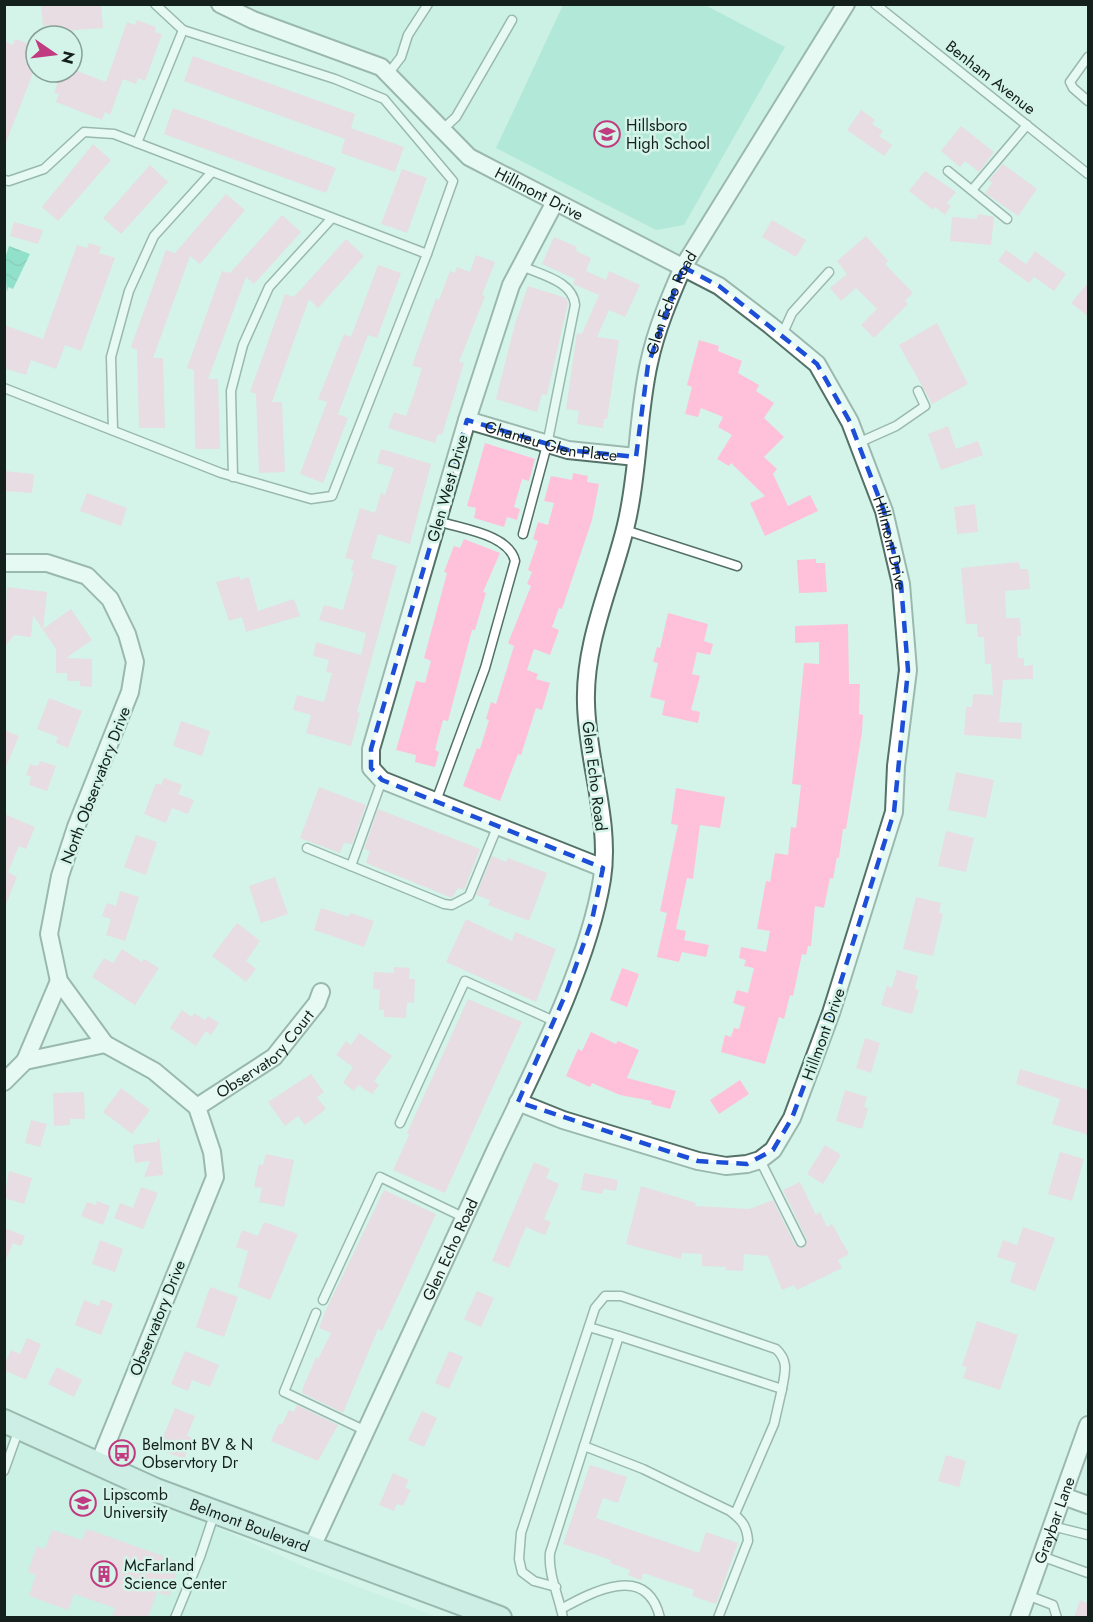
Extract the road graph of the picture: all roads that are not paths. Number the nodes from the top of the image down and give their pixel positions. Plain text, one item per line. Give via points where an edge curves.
1 (155, 4) edge
2 (220, 4) edge
3 (428, 4) edge
4 (846, 4) edge
5 (876, 4) edge
6 (512, 20) dead end
7 (183, 30) junction
8 (1089, 57) edge
9 (388, 74) junction
10 (1089, 101) edge
11 (1027, 125) junction
12 (443, 129) junction
13 (137, 142) junction
14 (948, 171) dead end
15 (212, 172) junction
16 (1089, 174) edge
17 (4, 180) edge
18 (972, 190) junction
19 (555, 202) junction
20 (332, 218) junction
21 (1007, 219) dead end
22 (427, 254) junction
23 (522, 266) junction
24 (683, 267) junction
25 (829, 272) dead end
26 (782, 335) junction
27 (4, 388) edge
28 (918, 391) dead end
29 (467, 420) junction
30 (113, 430) junction
31 (858, 444) junction
32 (547, 445) junction
33 (636, 457) junction
34 (233, 477) junction
35 (438, 521) junction
36 (624, 530) junction
37 (523, 534) dead end
38 (4, 563) edge
39 (737, 566) dead end
40 (382, 780) junction
41 (436, 801) junction
42 (498, 825) junction
43 (307, 848) dead end
44 (351, 866) junction
45 (603, 868) junction
46 (59, 981) junction
47 (321, 992) dead end
48 (554, 1021) junction
49 (105, 1044) junction
50 (25, 1061) junction
51 (4, 1083) edge
52 (518, 1102) junction
53 (197, 1107) junction
54 (400, 1123) dead end
55 (760, 1160) junction
56 (465, 1218) junction
57 (801, 1242) dead end
58 (323, 1300) dead end
59 (316, 1313) dead end
60 (589, 1327) junction
61 (619, 1336) junction
62 (782, 1389) junction
63 (12, 1424) edge
64 (1089, 1425) edge
65 (366, 1431) junction
66 (584, 1446) junction
67 (98, 1465) junction
68 (4, 1471) edge
69 (1063, 1496) junction
70 (1089, 1505) edge
71 (215, 1511) junction
72 (735, 1514) junction
73 (1052, 1526) junction
74 (1089, 1535) edge
75 (312, 1547) junction
76 (1041, 1556) junction
77 (1089, 1573) edge
78 (556, 1587) junction
79 (1027, 1595) junction
80 (562, 1613) edge
81 (175, 1617) edge
82 (500, 1617) edge
83 (660, 1617) edge
84 (718, 1617) edge
85 (1019, 1617) edge
86 (1057, 1617) edge

1 - 7 lane
2 - 9 street, Hillmont Drive via 366,60
3 - 9 lane
4 - 24 street, Glen Echo Road
5 - 11 lane, Benham Avenue
6 - 12 lane via 456,117
7 - 13 lane
7 - 22 lane via 335,79 384,99 453,181
8 - 10 lane via 1070,82
9 - 12 street, Hillmont Drive
11 - 16 lane, Benham Avenue
11 - 18 lane
12 - 19 street, Hillmont Drive via 470,157
13 - 15 lane
13 - 17 lane via 114,134 84,132 44,169
14 - 18 lane
15 - 20 lane
15 - 30 lane via 154,236 129,291 111,357
18 - 21 lane
19 - 23 street, Glen West Drive
19 - 24 street, Hillmont Drive
20 - 22 lane
20 - 34 lane via 269,287 243,345 231,391
22 - 34 lane via 332,496 312,499
23 - 29 street, Glen West Drive via 511,285
23 - 32 lane via 568,287 574,295
24 - 26 street, Hillmont Drive via 718,286
24 - 33 street, Glen Echo Road via 664,310 648,365
25 - 26 lane via 792,313
26 - 31 street, Hillmont Drive via 817,364
27 - 30 lane
28 - 31 lane via 925,406 896,426
29 - 32 street, Ghanteu Glen Place
29 - 35 street, Glen West Drive
30 - 34 lane
31 - 55 street, Hillmont Drive via 884,511 901,584 908,670 894,812 831,1013 792,1118 773,1150
32 - 33 street, Ghanteu Glen Place
32 - 37 lane
33 - 36 street, Glen Echo Road
35 - 40 street, Glen West Drive via 371,749 372,768
35 - 41 lane via 503,543 515,561 485,668
36 - 39 lane
36 - 45 street, Glen Echo Road via 592,639 586,680
38 - 46 street, North Observatory Drive via 47,563 87,576 110,599 135,662 130,692 60,876 49,934
40 - 41 street
40 - 44 lane
41 - 42 street
42 - 44 lane via 469,896 452,905
42 - 45 street
43 - 44 lane
45 - 48 street, Glen Echo Road via 592,920
46 - 49 street, North Observatory Drive
46 - 50 street
47 - 53 street, Observatory Court via 317,1003 274,1057
48 - 52 street, Glen Echo Road
48 - 54 lane via 465,981
49 - 50 street
49 - 53 street, North Observatory Drive via 154,1071
50 - 51 street
52 - 55 street via 563,1120 698,1161 726,1166
52 - 56 street, Glen Echo Road
53 - 67 street, Observatory Drive via 212,1152 215,1178
55 - 57 lane
56 - 58 lane via 380,1177
56 - 65 street, Glen Echo Road
59 - 65 lane via 284,1392
60 - 61 lane
60 - 62 lane via 595,1308 605,1296 621,1296 776,1349 786,1367
60 - 78 lane via 521,1533 522,1572 534,1581
61 - 62 lane
61 - 66 lane
62 - 72 lane via 774,1424
63 - 67 street, Belmont Boulevard
63 - 68 lane
64 - 69 street, Graybar Lane
65 - 75 street, Glen Echo Road
66 - 72 lane
66 - 78 lane via 550,1553 550,1574
67 - 71 street, Belmont Boulevard
69 - 70 street
69 - 73 street, Graybar Lane
71 - 75 street, Belmont Boulevard
71 - 81 lane via 201,1557
72 - 84 lane via 747,1528 748,1541
73 - 74 lane
73 - 76 street, Graybar Lane
75 - 82 street, Belmont Boulevard
76 - 77 lane
76 - 79 street, Graybar Lane
78 - 80 lane
79 - 85 street, Graybar Lane
79 - 86 lane via 1053,1605
80 - 83 lane via 602,1588 616,1585 640,1590 650,1597

